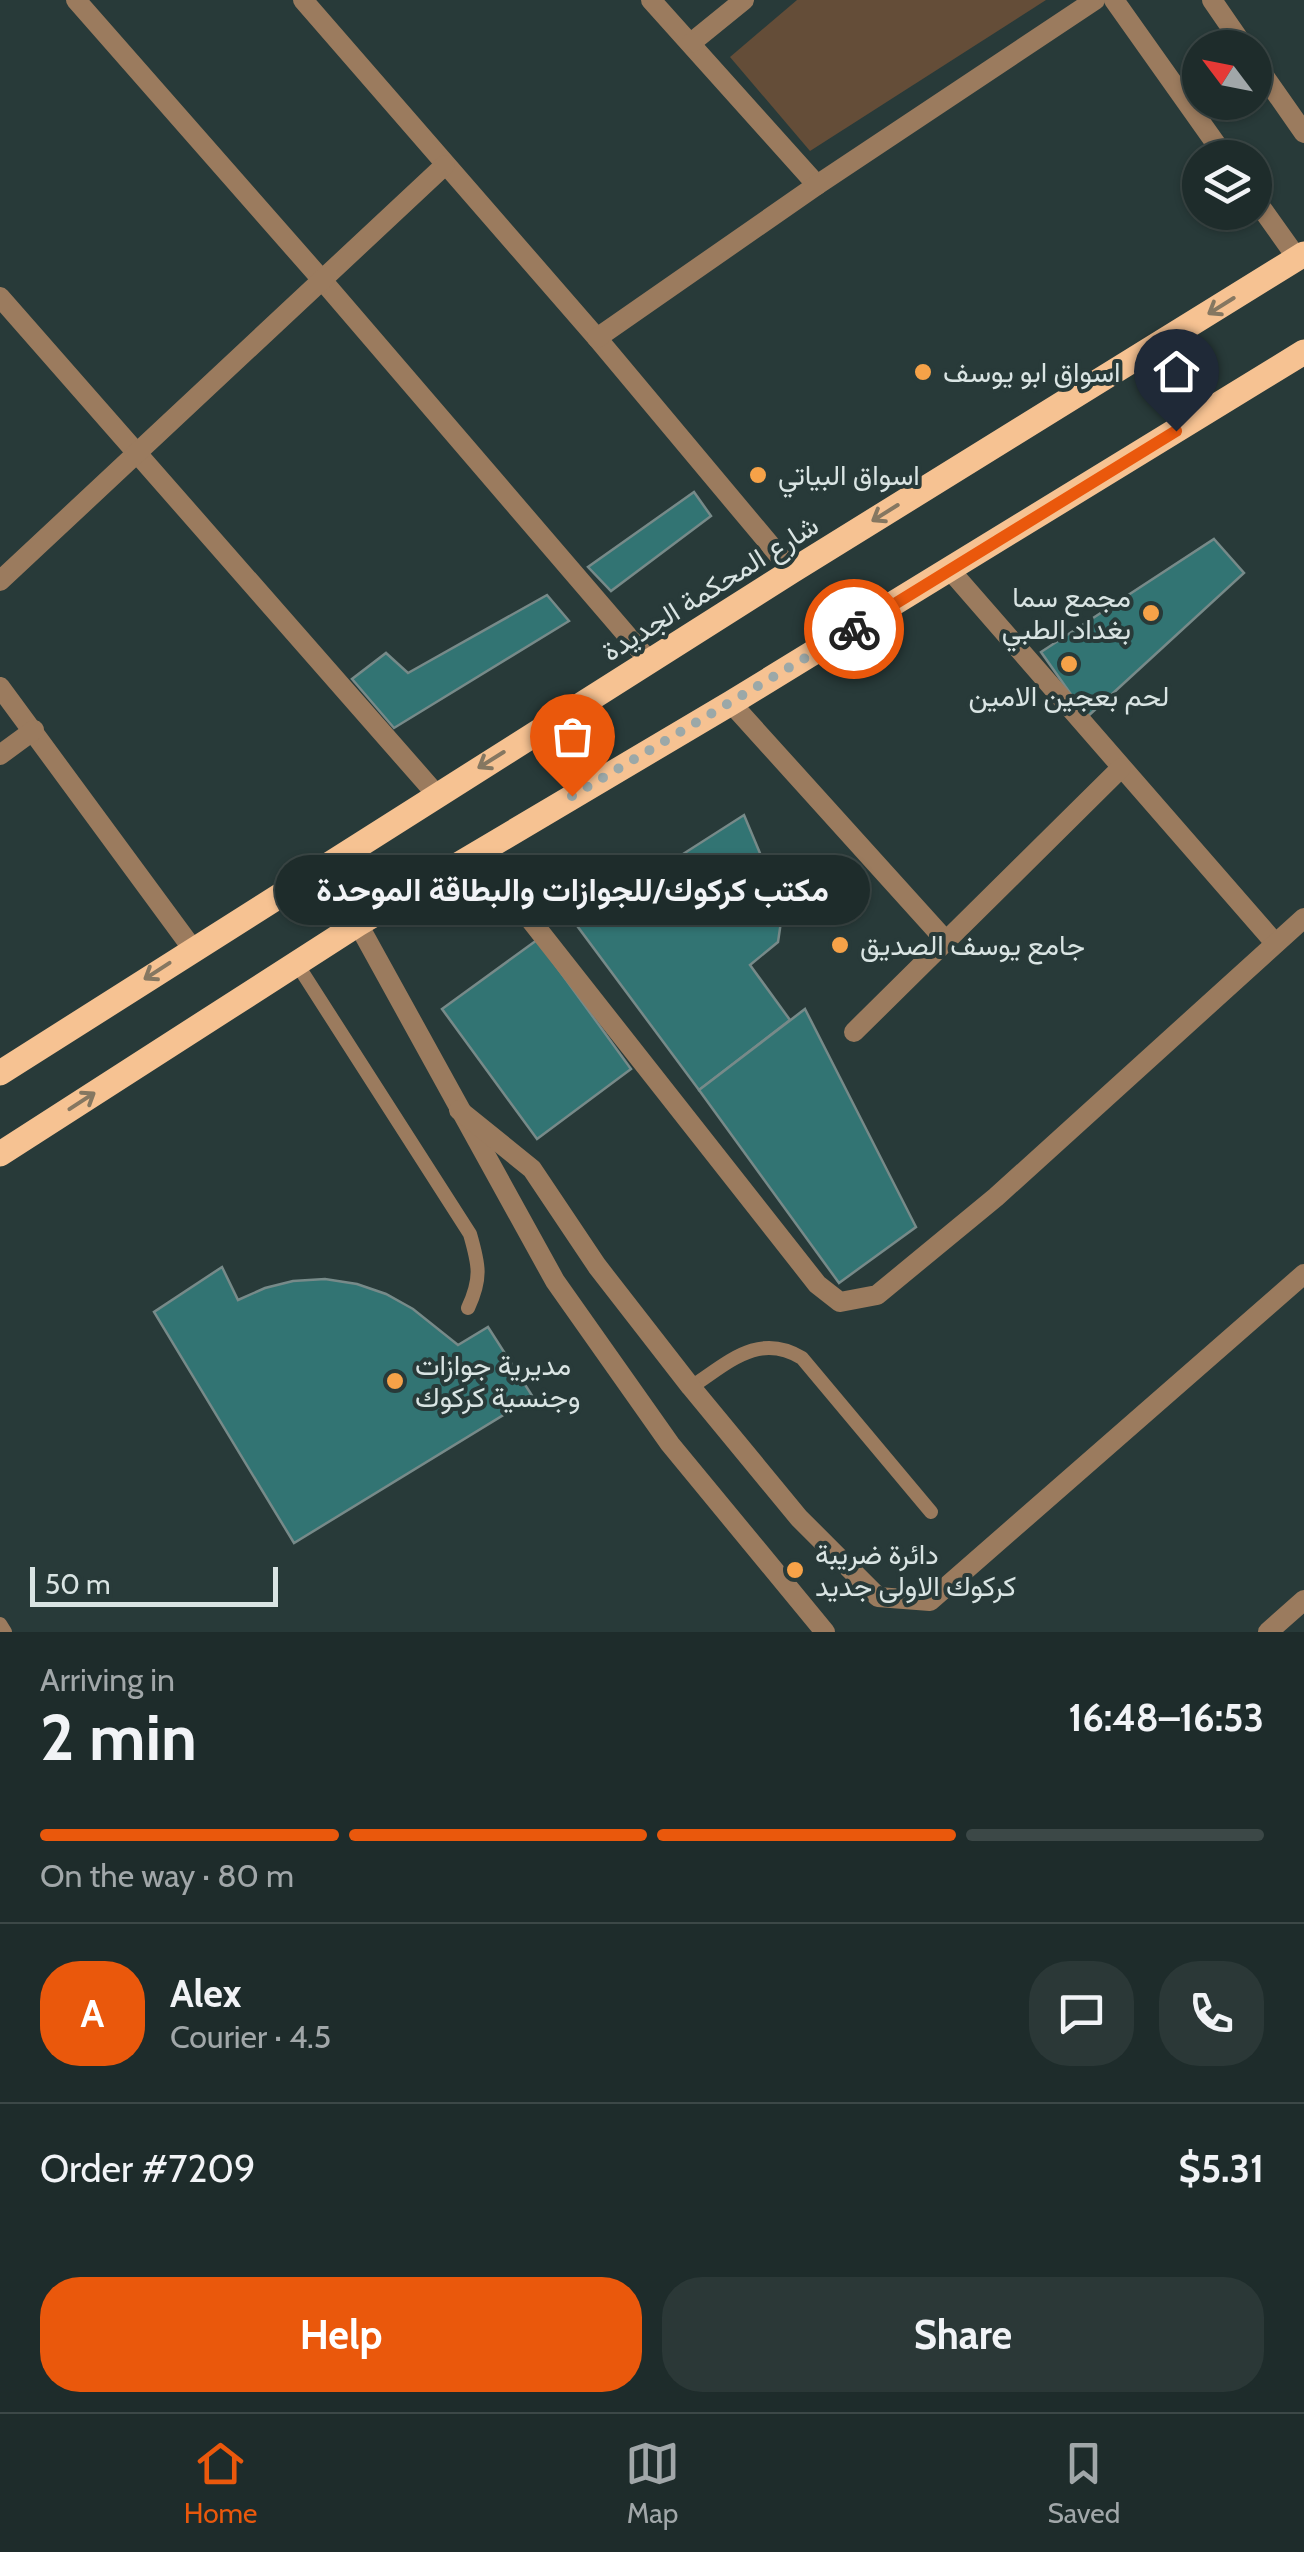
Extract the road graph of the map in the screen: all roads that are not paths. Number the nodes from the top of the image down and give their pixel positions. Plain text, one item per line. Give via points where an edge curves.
1 (76, 0) edge
2 (303, 0) edge
3 (651, 0) edge
4 (744, 0) edge
5 (1095, 0) edge
6 (1114, 0) edge
7 (1212, 0) edge
8 (1232, 30) edge
9 (691, 44) junction
10 (1272, 88) edge
11 (1304, 134) edge
12 (1213, 140) edge
13 (445, 165) junction
14 (816, 185) junction
15 (1272, 220) edge
16 (1301, 256) edge
17 (322, 280) junction
18 (0, 298) edge
19 (597, 338) junction
20 (1304, 352) edge
21 (136, 454) junction
22 (950, 570) junction
23 (792, 571) junction
24 (0, 581) edge
25 (650, 662) junction
26 (0, 687) edge
27 (731, 703) junction
28 (34, 730) junction
29 (0, 755) edge
30 (1121, 768) junction
31 (436, 794) junction
32 (477, 852) junction
33 (1304, 918) edge
34 (358, 924) junction
35 (946, 941) junction
36 (1275, 943) junction
37 (192, 948) junction
38 (297, 964) junction
39 (854, 1032) dead end
40 (0, 1073) edge
41 (460, 1110) junction
42 (0, 1154) edge
43 (1304, 1274) edge
44 (468, 1308) dead end
45 (690, 1387) junction
46 (931, 1512) dead end
47 (1304, 1600) edge
48 (0, 1624) edge
49 (5, 1632) edge
50 (825, 1632) edge
51 (1268, 1632) edge

1 - 17 street
2 - 13 street
3 - 9 street
4 - 9 street
5 - 14 street
6 - 12 street
7 - 8 street
9 - 14 street
10 - 11 street
13 - 17 street
13 - 19 street
14 - 19 street
15 - 16 street
16 -> 23 main road, شارع المحكمة الجديدة
17 - 21 street
17 - 25 street
18 - 21 street
19 - 23 street
20 - 22 main road
21 - 24 street
21 - 31 street
22 - 27 main road
22 - 30 street
23 - 25 main road, شارع المحكمة الجديدة
25 -> 31 main road, شارع المحكمة الجديدة
26 - 28 street
27 - 32 main road
27 - 35 street
28 - 29 street
28 - 37 street
30 - 35 street
30 - 36 street
31 - 37 main road, شارع المحكمة الجديدة
32 - 34 main road
32 - 36 street via 817,1284 840,1302 877,1295 922,1258
33 - 36 street
34 - 38 main road
34 - 41 street
35 - 39 street
37 -> 40 main road, شارع المحكمة الجديدة
42 -> 38 main road
38 - 44 lane via 470,1234 479,1267
41 - 45 street via 532,1169
41 - 50 street via 555,1281 670,1444
43 - 45 street via 930,1600 878,1596 799,1518
45 - 46 lane via 750,1350 790,1350
47 - 51 street
48 - 49 lane

